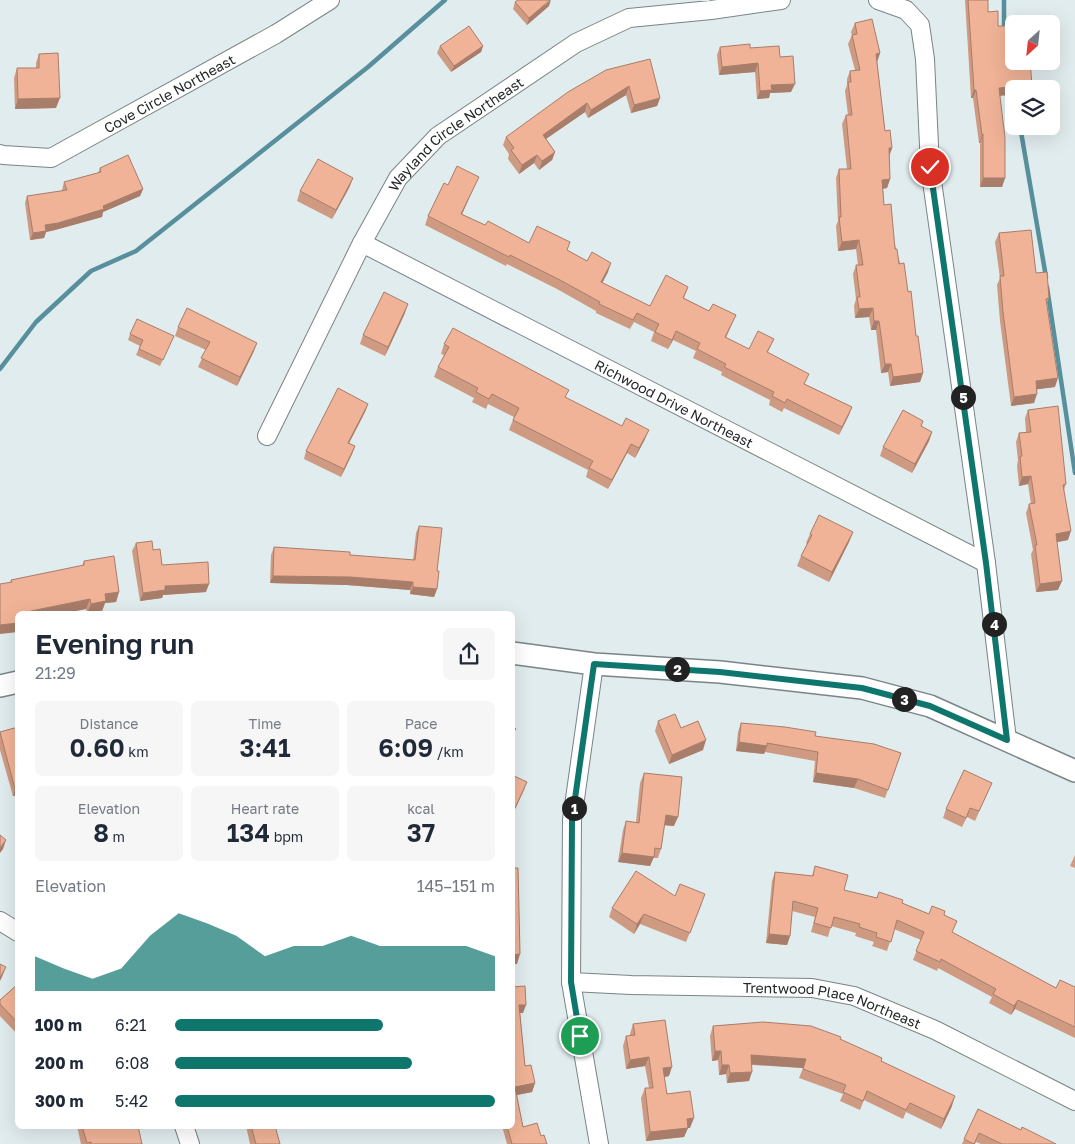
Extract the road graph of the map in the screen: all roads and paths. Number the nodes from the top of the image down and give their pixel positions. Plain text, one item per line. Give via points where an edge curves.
1 (330, 0) edge
2 (781, 0) edge
3 (878, 0) edge
4 (0, 154) edge
5 (362, 243) junction
6 (267, 436) dead end
7 (986, 563) junction
8 (515, 653) edge
9 (594, 664) junction
10 (15, 683) edge
11 (0, 686) edge
12 (1007, 740) junction
13 (1075, 771) edge
14 (0, 921) edge
15 (15, 930) edge
16 (571, 982) junction
17 (1075, 1101) edge
18 (185, 1129) edge
19 (190, 1144) edge
20 (599, 1144) edge

1 - 4 street, Cove Circle Northeast via 276,34 51,158
2 - 5 street, Wayland Circle Northeast via 629,18 576,43 438,136 398,178
3 - 7 street via 906,10 920,25 926,59 930,167
5 - 6 street, Wayland Circle Northeast
5 - 7 street, Richwood Drive Northeast
7 - 12 street
8 - 9 street
9 - 12 street via 720,672 862,688 930,706
9 - 16 street via 572,820
10 - 11 street
12 - 13 street
14 - 15 street
16 - 17 street, Trentwood Place Northeast via 812,988 854,996 935,1030
16 - 20 street
18 - 19 street

